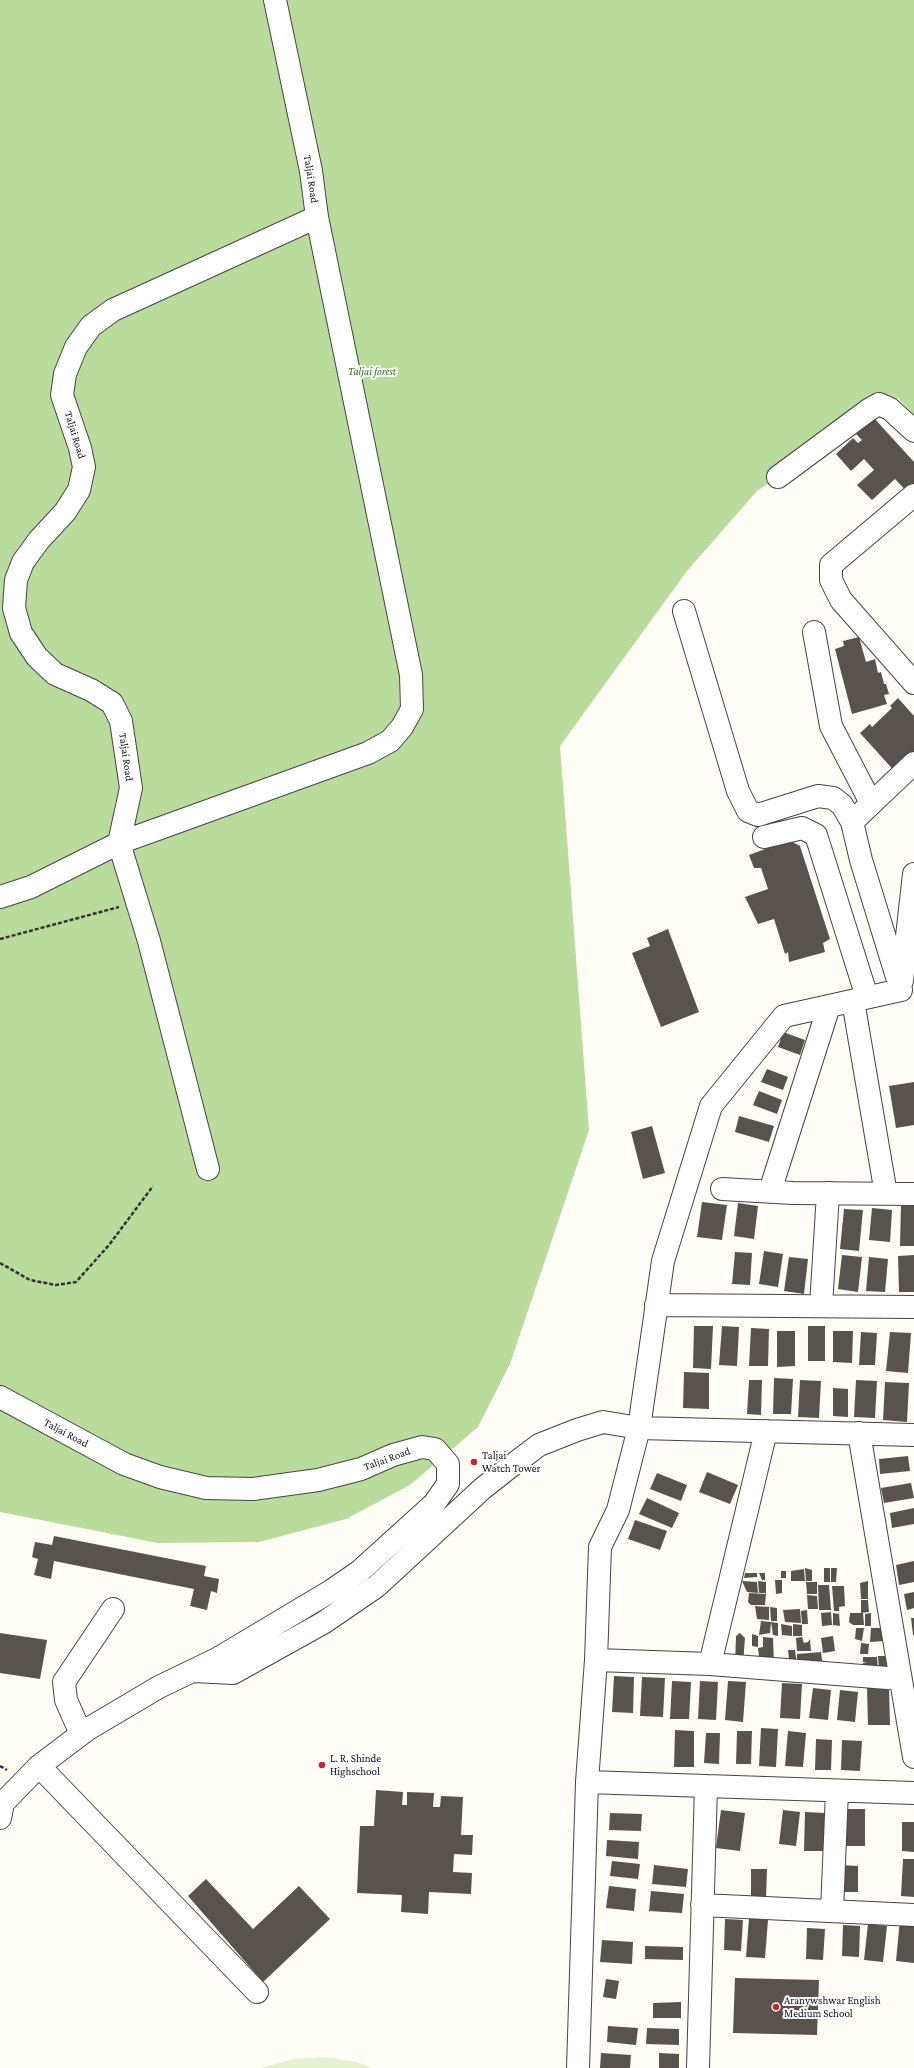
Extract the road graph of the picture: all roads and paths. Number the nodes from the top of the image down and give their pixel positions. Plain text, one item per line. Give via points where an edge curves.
1 (275, 0) edge
2 (317, 217) junction
3 (914, 431) edge
4 (778, 477) dead end
5 (914, 495) edge
6 (684, 611) dead end
7 (814, 632) dead end
8 (914, 683) edge
9 (914, 763) edge
10 (871, 803) junction
11 (852, 822) junction
12 (764, 837) dead end
13 (119, 843) junction
14 (914, 874) edge
15 (0, 897) edge
16 (137, 902) junction
17 (0, 939) edge
18 (900, 990) junction
19 (860, 999) junction
20 (829, 1006) junction
21 (208, 1169) dead end
22 (152, 1186) dead end
23 (722, 1189) dead end
24 (770, 1191) junction
25 (828, 1193) junction
26 (886, 1194) junction
27 (914, 1194) edge
28 (0, 1263) edge
29 (656, 1305) junction
30 (821, 1306) junction
31 (914, 1307) edge
32 (0, 1397) edge
33 (639, 1428) junction
34 (766, 1431) junction
35 (859, 1433) junction
36 (914, 1435) edge
37 (113, 1609) dead end
38 (596, 1660) junction
39 (710, 1664) junction
40 (191, 1671) junction
41 (900, 1679) junction
42 (80, 1734) junction
43 (914, 1756) edge
44 (39, 1766) junction
45 (587, 1782) junction
46 (706, 1786) junction
47 (837, 1791) junction
48 (914, 1793) edge
49 (0, 1818) edge
50 (702, 1905) junction
51 (832, 1911) junction
52 (914, 1915) edge
53 (258, 1992) dead end
54 (578, 2068) edge
55 (698, 2068) edge

1 - 2 street, Taljai Road via 311,171
2 - 13 street via 411,675 412,709 390,741 368,753
2 - 13 street, Taljai Road via 113,310 91,326 76,347 65,374 62,395 84,467 79,490 65,512 23,562 16,580 14,608 21,632 36,657 55,674 91,690 112,703 121,721 131,788
3 - 4 street via 890,409 879,404
5 - 8 street via 831,565 831,580 841,600
6 - 11 street via 738,791 748,811 758,815 818,796 833,798 842,805
7 - 10 street via 831,726
9 - 10 street
10 - 11 street
11 - 18 street
12 - 19 street via 802,828 816,835
13 - 15 street via 31,887
13 - 16 street
14 - 18 street
16 - 17 path
16 - 21 street
18 - 19 street
19 - 20 street
19 - 26 street
20 - 24 street
20 - 29 street via 784,1016 711,1106 663,1261
22 - 28 path via 109,1245 76,1282 56,1285 30,1280
23 - 24 street
24 - 25 street
25 - 26 street
25 - 30 street
26 - 27 street
29 - 30 street
29 - 33 street
30 - 31 street
32 - 40 street, Taljai Road via 124,1464 160,1477 206,1488 253,1489 318,1480 360,1469 393,1455 422,1447 435,1449 448,1464 448,1484 434,1504 360,1571 223,1655
33 - 34 street
33 - 38 street via 618,1510 600,1547
33 - 40 street via 602,1422 539,1445 482,1489 377,1586 323,1623 233,1673
34 - 35 street
34 - 39 street
35 - 36 street
35 - 41 street
37 - 42 street via 64,1682 66,1700
38 - 39 street
38 - 45 street
39 - 41 street
40 - 42 street, Taljai Road
41 - 43 street
42 - 44 street, Taljai Road
44 - 49 street, Taljai Road via 4,1803
44 - 53 street
45 - 46 street
45 - 54 street
46 - 47 street
46 - 50 street
47 - 48 street
47 - 51 street
50 - 51 street
50 - 55 street
51 - 52 street

